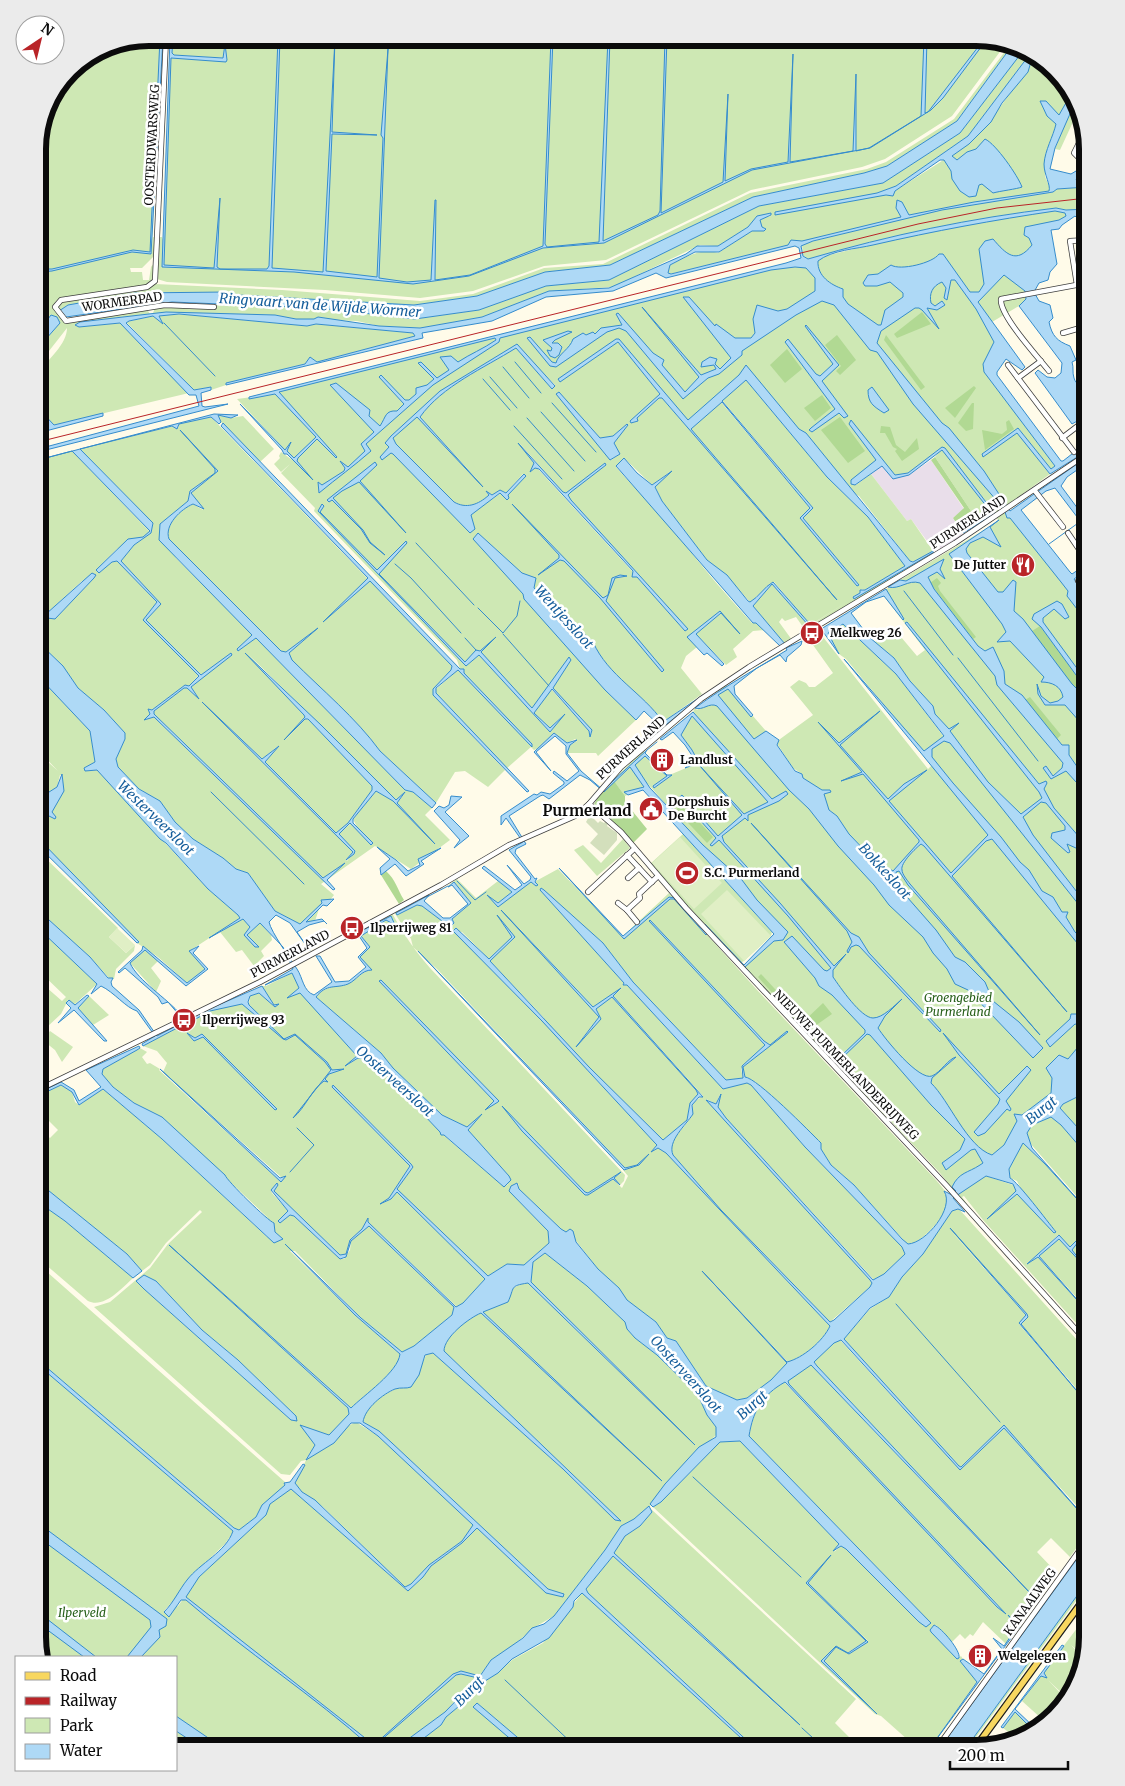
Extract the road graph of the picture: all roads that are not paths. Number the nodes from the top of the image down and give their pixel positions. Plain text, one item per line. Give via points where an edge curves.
1 (166, 46) edge
2 (1079, 146) edge
3 (1079, 156) edge
4 (1079, 240) edge
5 (1077, 285) joint
6 (214, 307) dead end
7 (64, 319) joint
8 (1079, 329) edge
9 (1063, 333) dead end
10 (1041, 361) junction
11 (1008, 365) dead end
12 (1049, 371) dead end
13 (1018, 378) junction
14 (1079, 426) edge
15 (1062, 438) junction
16 (1074, 452) dead end
17 (1079, 461) edge
18 (1036, 492) junction
19 (1063, 527) dead end
20 (1068, 533) dead end
21 (1079, 548) edge
22 (589, 804) junction
23 (634, 848) junction
24 (627, 855) junction
25 (638, 868) junction
26 (657, 877) junction
27 (628, 878) dead end
28 (652, 882) junction
29 (588, 892) dead end
30 (618, 903) dead end
31 (627, 910) junction
32 (638, 922) dead end
33 (46, 1086) edge
34 (1079, 1332) edge
35 (1079, 1552) edge
36 (1079, 1608) edge
37 (942, 1740) edge
38 (981, 1740) edge

1 - 7 street, OOSTERDWARSWEG via 156,275 153,284 58,301 55,306
2 - 3 street via 1075,156
4 - 5 street via 1070,241
5 - 10 street via 1001,299 1000,305
6 - 7 street, WORMERPAD via 165,305
8 - 9 street
10 - 12 street
10 - 13 street
11 - 13 street
13 - 15 street
14 - 15 street
15 - 16 street
17 - 18 street, PURMERLAND
18 - 19 street
18 - 22 street, PURMERLAND via 701,699 621,767
20 - 21 street
22 - 23 street, NIEUWE PURMERLANDERRIJWEG via 609,820
22 - 33 street, PURMERLAND via 572,818 523,839 292,965
23 - 24 street
23 - 26 street, NIEUWE PURMERLANDERRIJWEG
24 - 25 street
24 - 29 street
25 - 27 street
25 - 28 street
26 - 28 street
26 - 34 street, NIEUWE PURMERLANDERRIJWEG
28 - 31 street
30 - 31 street
31 - 32 street
35 - 37 street, KANAALWEG
36 - 38 main road

